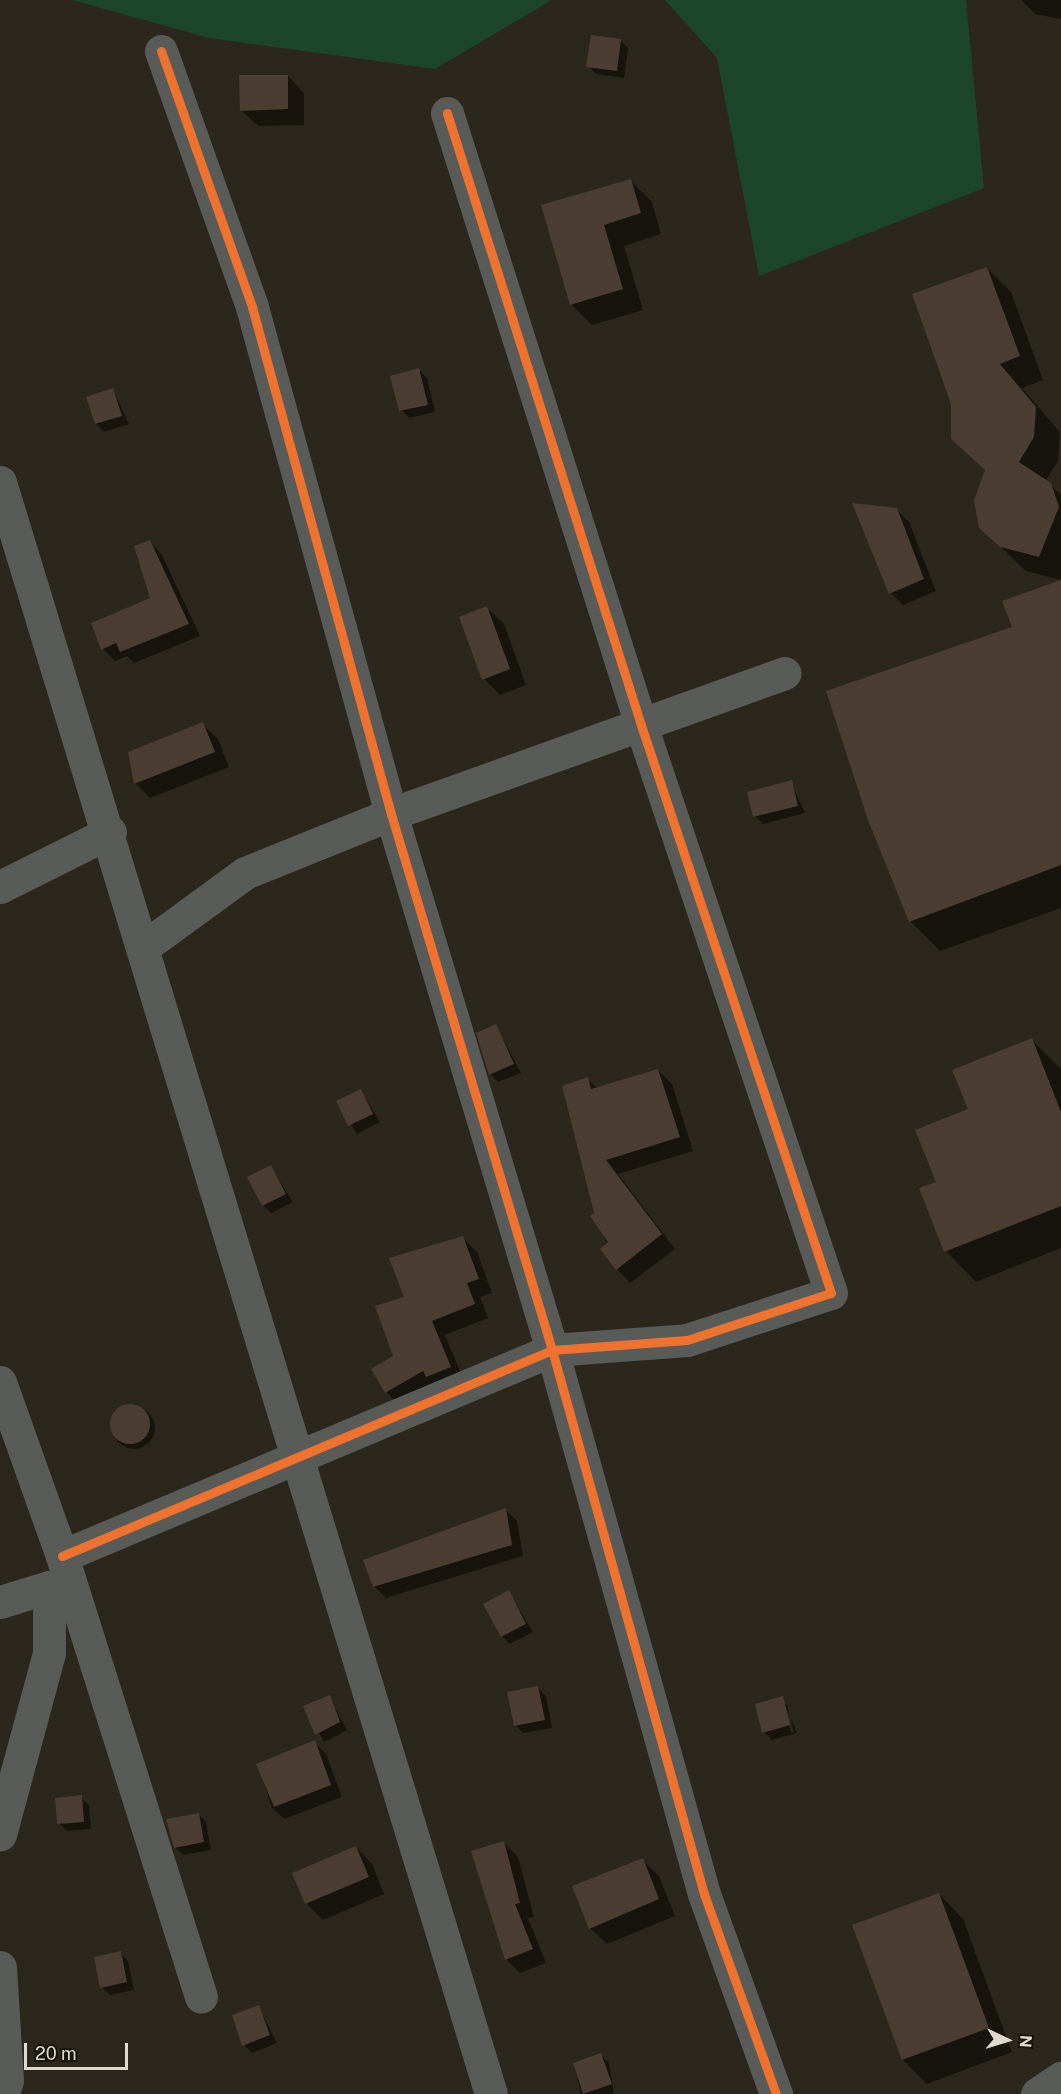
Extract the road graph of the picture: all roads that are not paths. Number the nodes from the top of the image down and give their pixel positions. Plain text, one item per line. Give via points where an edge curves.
1 (161, 51) dead end
2 (447, 113) dead end
3 (0, 482) edge
4 (785, 673) dead end
5 (641, 725) junction
6 (392, 814) junction
7 (110, 832) junction
8 (0, 887) edge
9 (145, 946) junction
10 (552, 1350) junction
11 (0, 1382) edge
12 (296, 1454) junction
13 (62, 1556) junction
14 (0, 1602) edge
15 (0, 1834) edge
16 (0, 1967) edge
17 (201, 1997) dead end
18 (1061, 2078) edge
19 (3, 2094) edge
20 (490, 2094) edge
21 (776, 2094) edge
22 (1037, 2094) edge

1 - 6 street via 252,307
2 - 5 street
3 - 7 street
4 - 5 street
5 - 6 street
5 - 10 street via 831,1293 687,1340
6 - 9 street via 245,873
6 - 10 street
7 - 8 street
7 - 9 street
9 - 12 street
10 - 12 street
10 - 21 street via 704,1894
11 - 13 street
12 - 13 street
12 - 20 street
13 - 17 street
14 - 15 street via 49,1587 49,1653
16 - 19 street via 7,2080
18 - 22 street

